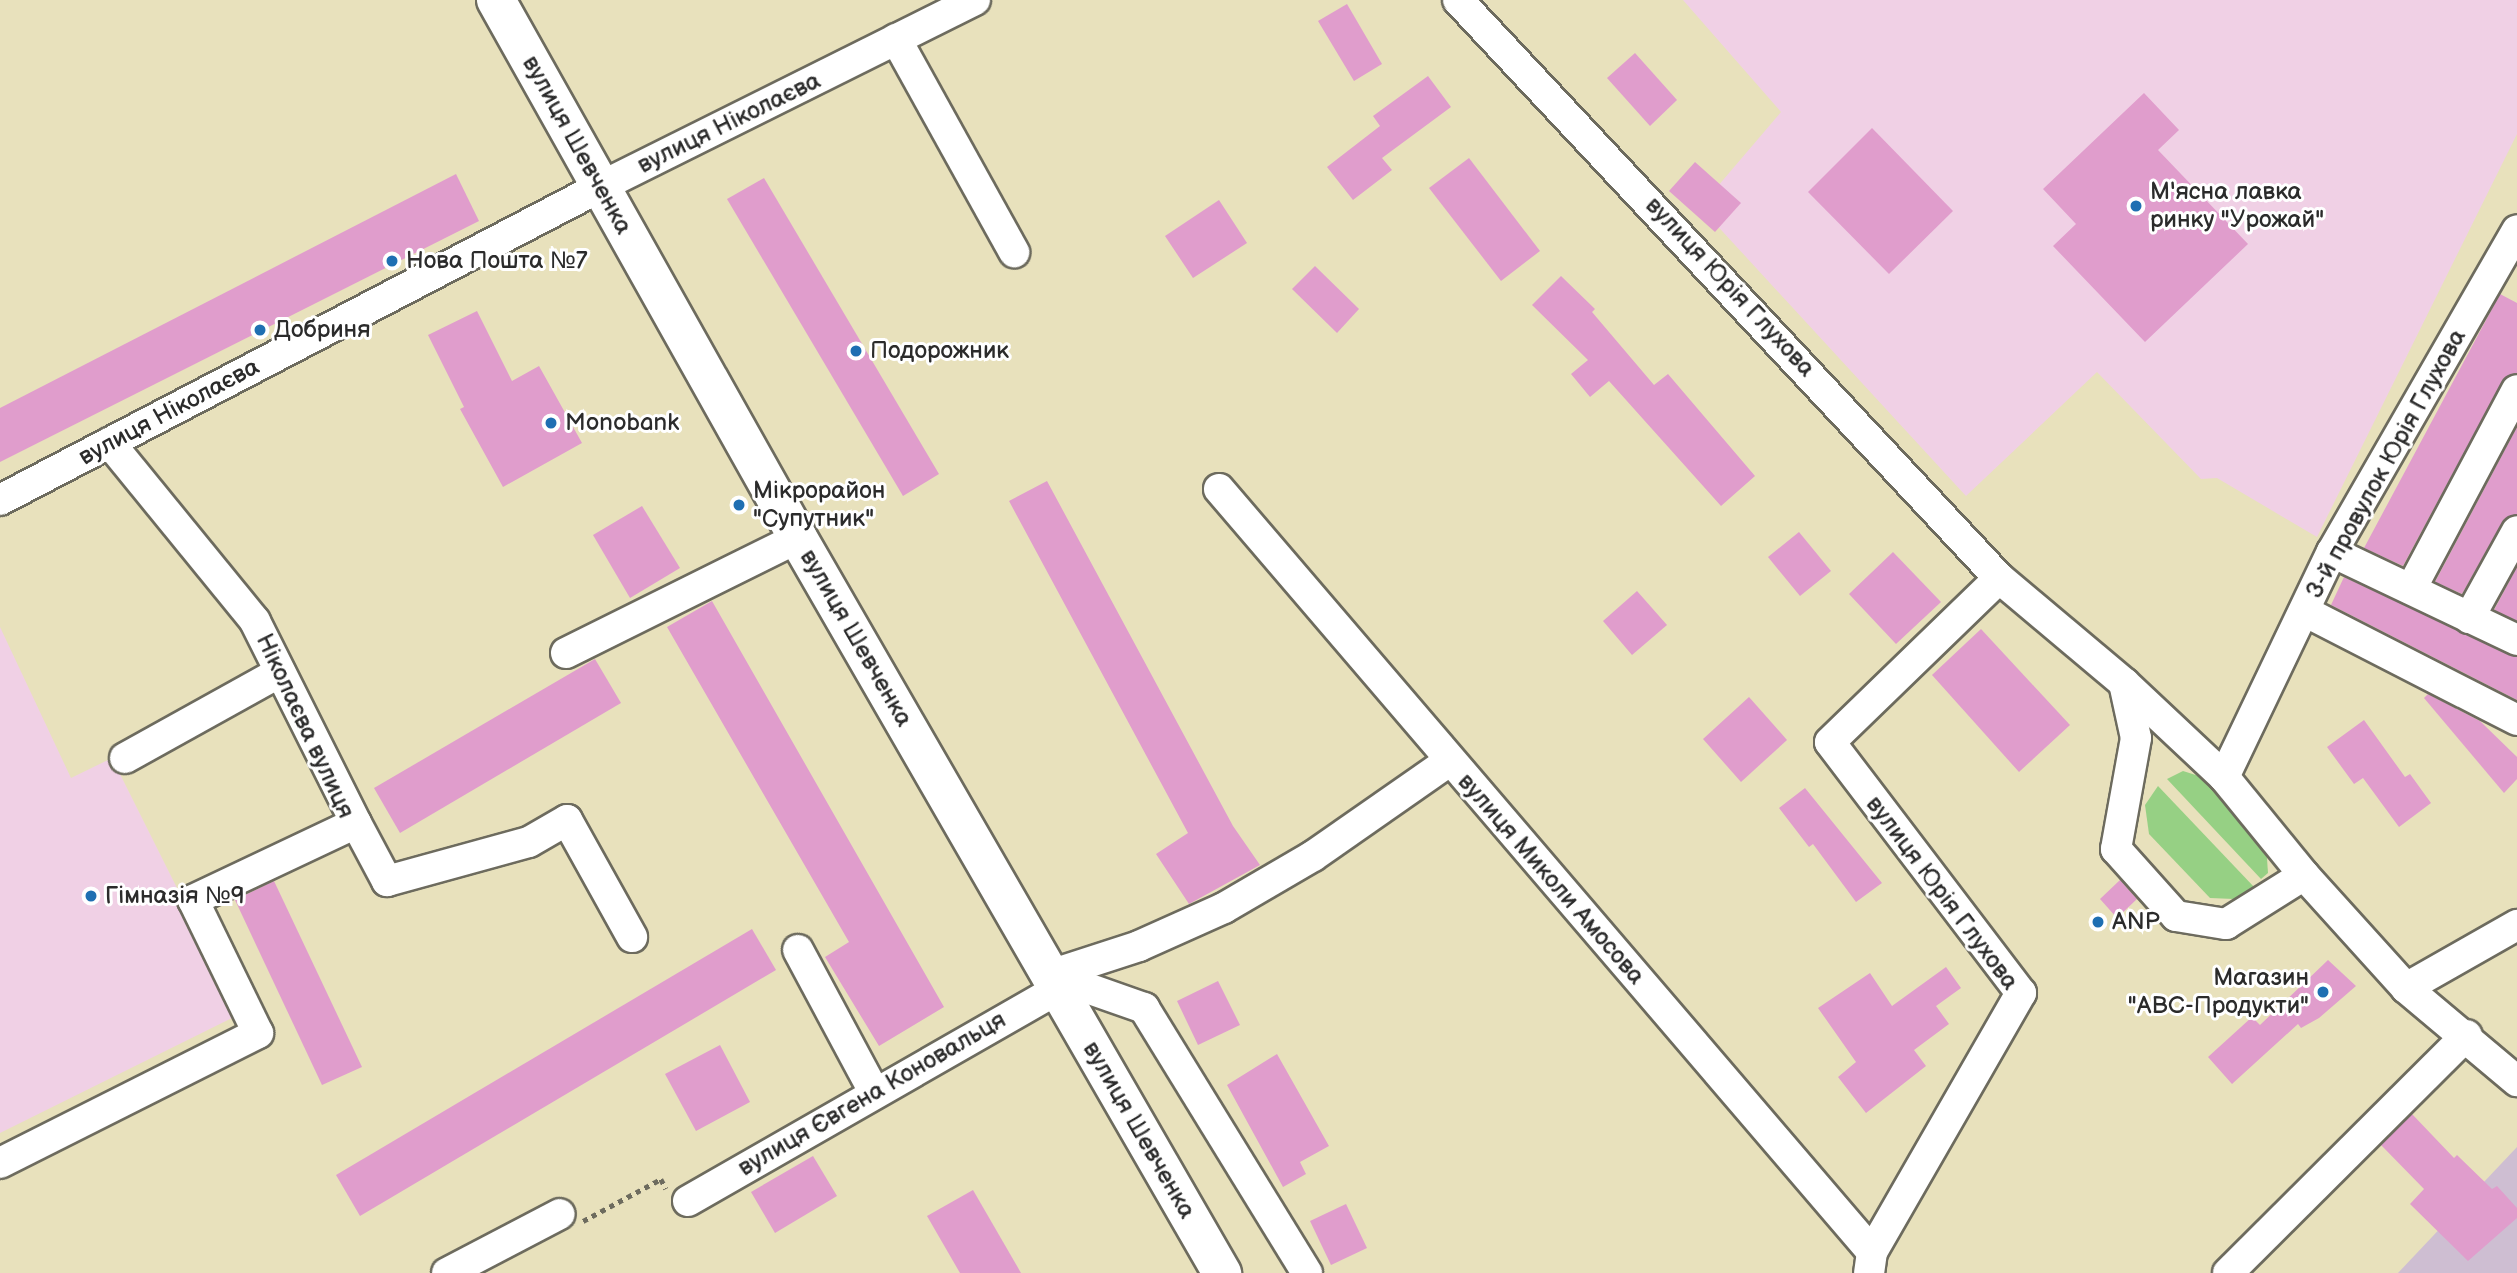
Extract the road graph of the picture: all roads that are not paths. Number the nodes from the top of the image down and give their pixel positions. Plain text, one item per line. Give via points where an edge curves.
1 (496, 0) edge
2 (975, 0) edge
3 (1458, 0) edge
4 (897, 39) junction
5 (600, 187) junction
6 (2517, 230) edge
7 (1014, 252) dead end
8 (2506, 274) edge
9 (2517, 390) edge
10 (110, 443) junction
11 (1219, 489) dead end
12 (0, 500) edge
13 (2517, 531) edge
14 (798, 538) junction
15 (2332, 552) junction
16 (1999, 578) junction
17 (2411, 589) junction
18 (2306, 612) junction
19 (2469, 618) junction
20 (2517, 640) edge
21 (566, 653) dead end
22 (280, 671) junction
23 (2124, 683) junction
24 (2517, 720) edge
25 (125, 758) dead end
26 (1449, 761) junction
27 (2224, 777) junction
28 (356, 823) junction
29 (2304, 875) junction
30 (2517, 925) edge
31 (632, 937) dead end
32 (798, 950) dead end
33 (1054, 982) junction
34 (2406, 988) junction
35 (2467, 1035) junction
36 (2517, 1081) edge
37 (874, 1092) junction
38 (0, 1163) edge
39 (688, 1201) road end
40 (560, 1214) road end
41 (1870, 1263) edge
42 (447, 1273) edge
43 (1222, 1273) edge
44 (1307, 1273) edge
45 (2228, 1273) edge

1 - 5 main road, вулиця Шевченка
2 - 4 street, вулиця Ніколаєва
3 - 16 street, вулиця Юрія Глухова
4 - 5 street, вулиця Ніколаєва
4 - 7 street
5 - 10 street, вулиця Ніколаєва
5 - 14 main road, вулиця Шевченка
6 - 8 street, 3-й провулок Юрія Глухова
8 - 15 street, 3-й провулок Юрія Глухова
9 - 17 street
10 - 12 street, вулиця Ніколаєва
10 - 22 street, Ніколаєва вулиця via 255,621
11 - 26 street, вулиця Миколи Амосова
13 - 19 street
14 - 21 street
14 - 33 main road, вулиця Шевченка
15 - 17 street
15 - 18 street, 3-й провулок Юрія Глухова
16 - 23 street, вулиця Юрія Глухова
16 - 41 street, вулиця Юрія Глухова via 1830,742 2021,993
17 - 19 street
18 - 24 street
18 - 27 street, 3-й провулок Юрія Глухова
19 - 20 street
22 - 25 street
22 - 28 street, Ніколаєва вулиця
23 - 27 street, вулиця Юрія Глухова
23 - 29 street via 2136,738 2116,849 2176,916 2226,924
26 - 33 street, вулиця Євгена Коновальця via 1313,856 1224,908
26 - 41 street, вулиця Миколи Амосова
27 - 29 street, вулиця Юрія Глухова
28 - 31 street via 387,881 529,842 567,820
28 - 38 street, Ніколаєва вулиця via 193,900 258,1033
29 - 34 street, вулиця Юрія Глухова
30 - 34 street
32 - 37 street
33 - 37 street, вулиця Євгена Коновальця
33 - 43 main road, вулиця Шевченка
33 - 44 street via 1144,1008
34 - 35 street, вулиця Юрія Глухова
35 - 36 street, вулиця Юрія Глухова
35 - 45 street
37 - 39 street, вулиця Євгена Коновальця
40 - 42 street

